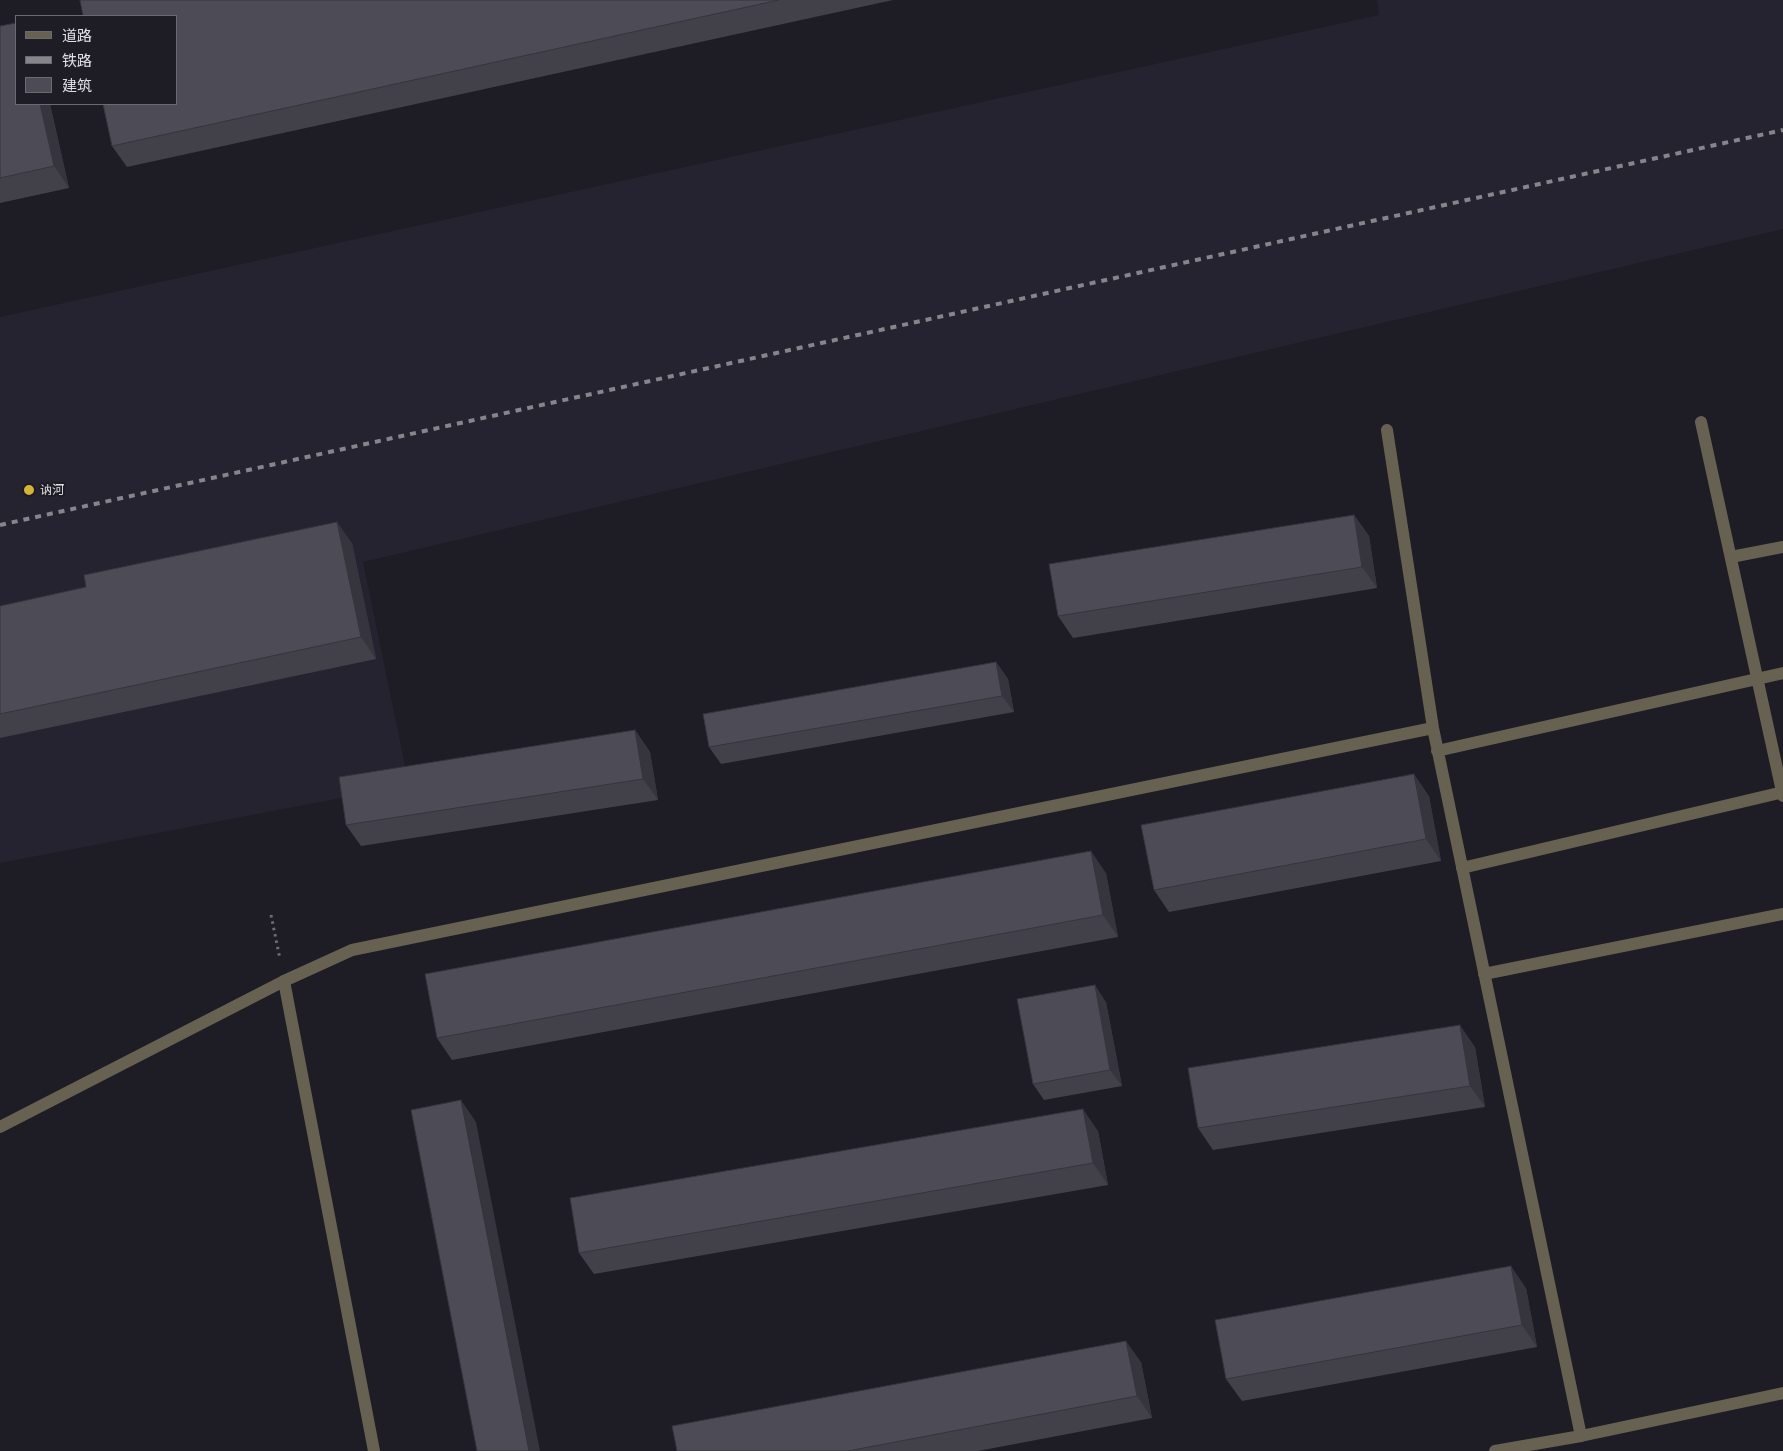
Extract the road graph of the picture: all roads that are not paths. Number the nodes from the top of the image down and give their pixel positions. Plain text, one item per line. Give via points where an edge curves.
1 (1702, 422) dead end
2 (1387, 430) dead end
3 (1783, 547) edge
4 (1731, 557) junction
5 (1783, 673) edge
6 (1757, 680) junction
7 (1433, 728) junction
8 (1437, 751) junction
9 (1783, 793) edge
10 (1462, 868) junction
11 (1783, 914) edge
12 (1484, 974) junction
13 (284, 981) junction
14 (0, 1127) edge
15 (1783, 1393) edge
16 (1581, 1436) junction
17 (374, 1451) edge
18 (1495, 1451) edge

1 - 4 street
2 - 7 street
3 - 4 street
4 - 6 street
5 - 6 street
6 - 8 street
6 - 9 street
7 - 8 street
7 - 13 street via 352,950
8 - 10 street
9 - 10 street
10 - 12 street
11 - 12 street
12 - 16 street
13 - 14 street
13 - 17 street
15 - 16 street
16 - 18 street

